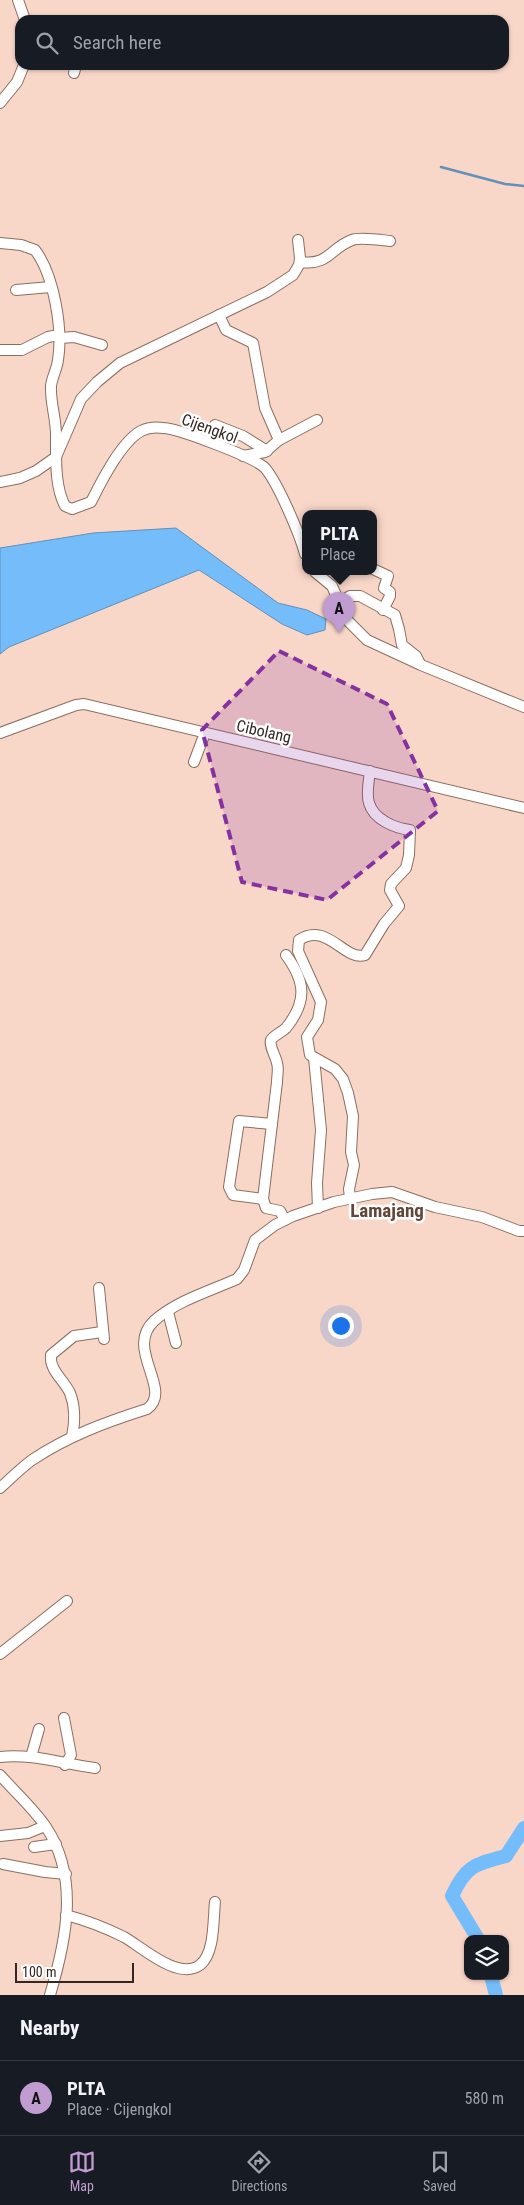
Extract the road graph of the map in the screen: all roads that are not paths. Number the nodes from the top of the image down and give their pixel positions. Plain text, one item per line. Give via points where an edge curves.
1 (18, 0) edge
2 (23, 15) edge
3 (22, 70) edge
4 (0, 103) edge
5 (298, 240) dead end
6 (390, 241) dead end
7 (0, 243) edge
8 (300, 262) junction
9 (51, 287) junction
10 (16, 290) dead end
11 (219, 315) junction
12 (60, 336) junction
13 (102, 345) dead end
14 (0, 350) edge
15 (317, 420) dead end
16 (215, 425) dead end
17 (278, 440) junction
18 (267, 451) junction
19 (242, 456) junction
20 (56, 458) junction
21 (0, 482) edge
22 (302, 537) edge
23 (377, 571) edge
24 (319, 575) edge
25 (340, 602) junction
26 (383, 610) junction
27 (421, 665) junction
28 (524, 708) edge
29 (0, 733) edge
30 (205, 733) junction
31 (194, 762) dead end
32 (370, 771) junction
33 (524, 808) edge
34 (286, 955) dead end
35 (314, 1058) junction
36 (272, 1124) junction
37 (350, 1198) junction
38 (263, 1199) junction
39 (318, 1208) junction
40 (285, 1220) junction
41 (524, 1231) edge
42 (98, 1288) dead end
43 (175, 1307) junction
44 (176, 1343) dead end
45 (72, 1437) junction
46 (0, 1488) edge
47 (67, 1600) dead end
48 (0, 1654) edge
49 (64, 1718) dead end
50 (39, 1729) dead end
51 (0, 1757) edge
52 (31, 1758) junction
53 (65, 1765) junction
54 (95, 1768) dead end
55 (0, 1775) edge
56 (45, 1826) junction
57 (0, 1836) edge
58 (56, 1844) junction
59 (34, 1847) dead end
60 (3, 1864) dead end
61 (66, 1874) junction
62 (215, 1902) dead end
63 (66, 1915) junction
64 (50, 1995) edge

1 - 2 street
3 - 4 street via 17,82
5 - 8 street
6 - 8 street via 352,239 326,258 312,264
7 - 9 street via 35,250
8 - 11 street via 293,275 268,292
9 - 10 street
9 - 12 street
11 - 17 street via 226,330 253,343 266,408
11 - 20 street via 120,363 97,382 81,400
12 - 13 street
12 - 14 street via 22,350
12 - 20 street via 51,384
15 - 17 street
16 - 18 street via 243,436
17 - 18 street
18 - 19 street
19 - 20 street, Cijengkol via 173,430 145,429 135,435 108,469 91,502 72,509 65,506 60,494
19 - 22 street, Cijengkol via 266,470
20 - 21 street via 20,478
23 - 26 street via 388,576 384,588 390,596
24 - 25 street via 332,586
25 - 26 street via 350,596 360,596
25 - 27 street via 347,620 367,640
26 - 27 street via 395,615 402,645 416,656
27 - 28 street
29 - 30 street, Cibolang via 84,704
30 - 31 street
30 - 32 street, Cibolang
32 - 33 street, Cibolang
32 - 35 street via 369,803 389,825 410,830 409,855 405,871 391,884 390,890 399,906 365,955 357,956 320,935 310,934 299,940 298,951 321,1002 318,1020 306,1037 310,1055
34 - 36 street via 303,988 290,1022 271,1043 278,1064
35 - 37 street via 335,1070 343,1079 354,1116
35 - 39 street via 321,1130
36 - 38 street
36 - 38 street via 238,1121 229,1187 233,1195
37 - 39 street
37 - 41 street via 392,1192
38 - 40 street via 266,1208 280,1211
39 - 40 street
40 - 43 street via 255,1240 244,1270 236,1279
42 - 45 street via 103,1335 74,1336 52,1355 53,1368 72,1399 75,1414
43 - 44 street
43 - 45 street via 153,1322 145,1342 146,1361 157,1392 153,1405
45 - 46 street via 30,1461
47 - 48 street
49 - 53 street via 71,1755
50 - 52 street
51 - 52 street via 19,1755
52 - 53 street
53 - 54 street
55 - 56 street
56 - 57 street
56 - 58 street
58 - 59 street
58 - 61 street
60 - 61 street
61 - 63 street
62 - 63 street via 208,1952 200,1964 192,1968 166,1963 121,1936
63 - 64 street via 59,1965

